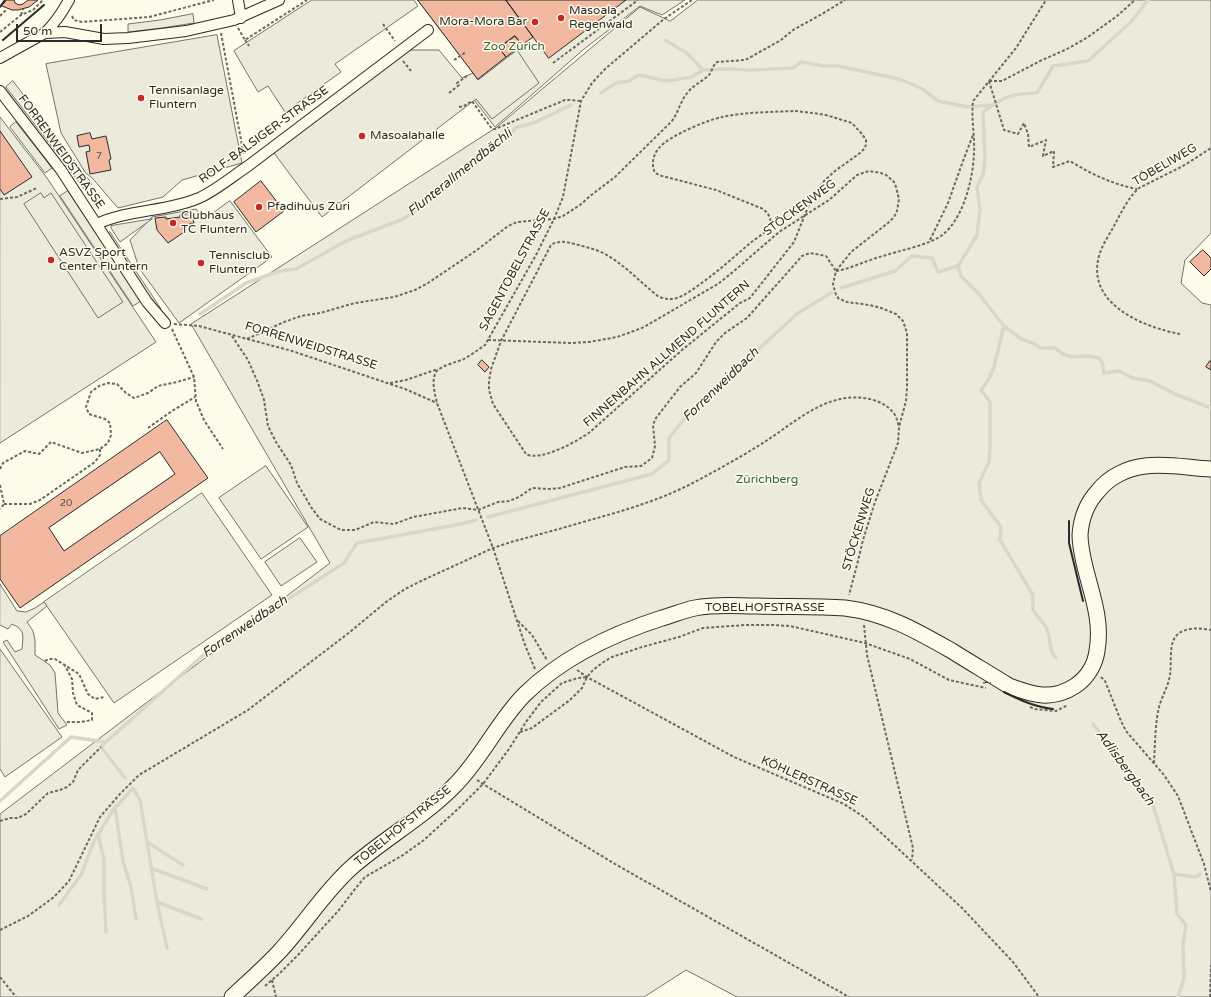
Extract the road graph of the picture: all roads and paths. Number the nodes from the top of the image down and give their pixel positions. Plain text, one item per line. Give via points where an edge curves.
1 (43, 0) edge
2 (69, 0) edge
3 (214, 0) edge
4 (238, 0) edge
5 (279, 0) edge
6 (307, 0) edge
7 (638, 0) edge
8 (692, 0) edge
9 (845, 0) edge
10 (1046, 0) edge
11 (1135, 0) edge
12 (7, 9) dead end
13 (23, 9) dead end
14 (71, 13) dead end
15 (21, 15) junction
16 (0, 16) edge
17 (238, 19) junction
18 (220, 24) junction
19 (383, 24) dead end
20 (428, 30) dead end
21 (0, 32) edge
22 (45, 33) junction
23 (245, 40) junction
24 (249, 46) dead end
25 (402, 49) junction
26 (466, 52) dead end
27 (0, 58) edge
28 (454, 60) dead end
29 (403, 61) dead end
30 (553, 63) dead end
31 (411, 71) dead end
32 (466, 76) dead end
33 (989, 81) junction
34 (0, 91) edge
35 (449, 93) dead end
36 (581, 101) junction
37 (459, 107) dead end
38 (974, 134) junction
39 (1211, 148) edge
40 (248, 166) junction
41 (37, 188) dead end
42 (1137, 189) junction
43 (0, 200) edge
44 (805, 215) junction
45 (554, 219) junction
46 (97, 224) junction
47 (930, 241) junction
48 (836, 271) junction
49 (165, 323) junction
50 (1180, 334) dead end
51 (232, 336) junction
52 (247, 339) junction
53 (488, 340) junction
54 (501, 341) junction
55 (439, 369) junction
56 (194, 377) junction
57 (389, 383) junction
58 (196, 397) junction
59 (438, 403) junction
60 (899, 427) junction
61 (148, 428) dead end
62 (100, 449) junction
63 (223, 449) dead end
64 (0, 469) edge
65 (1211, 469) edge
66 (0, 484) edge
67 (4, 504) junction
68 (0, 509) edge
69 (478, 510) junction
70 (492, 548) junction
71 (845, 608) junction
72 (862, 610) junction
73 (517, 620) junction
74 (1211, 630) edge
75 (865, 643) junction
76 (547, 660) dead end
77 (45, 661) dead end
78 (64, 664) junction
79 (587, 677) junction
80 (542, 679) junction
81 (1098, 681) dead end
82 (990, 689) dead end
83 (104, 697) dead end
84 (1068, 704) dead end
85 (1028, 707) dead end
86 (65, 722) dead end
87 (520, 732) junction
88 (101, 747) dead end
89 (1154, 763) junction
90 (467, 772) junction
91 (483, 784) junction
92 (0, 821) edge
93 (912, 860) junction
94 (1211, 892) edge
95 (0, 930) edge
96 (1211, 965) edge
97 (0, 977) edge
98 (272, 980) junction
99 (262, 989) dead end
100 (16, 997) edge
101 (232, 997) edge
102 (276, 997) edge
103 (849, 997) edge
104 (1039, 997) edge
105 (1210, 997) edge

1 - 15 path via 32,10
2 - 22 street
3 - 14 path via 149,17 82,22 74,20
4 - 17 street
5 - 17 street
6 - 23 path
7 - 30 path
8 - 36 path, SAGENTOBELSTRASSE via 664,19 605,69
9 - 45 path via 749,58 715,64 710,74 690,89 672,121 615,177 580,205
10 - 33 path via 1016,48
11 - 33 path via 1118,16 1083,40 1002,81
12 - 16 path
13 - 15 path
15 - 21 path
17 - 18 street
17 - 23 path
18 - 22 street via 128,38 104,39 65,32
18 - 40 path
19 - 25 path
20 - 25 street, ROLF-BALSIGER-STRASSE
22 - 27 street
23 - 24 path
25 - 40 street, ROLF-BALSIGER-STRASSE
26 - 28 path
29 - 31 path
32 - 35 path
33 - 38 path via 973,101
33 - 42 path via 1004,130 1018,134 1024,123 1029,147 1046,140 1043,156 1054,151 1053,167 1070,161 1099,178
34 - 46 street, FORRENWEIDSTRASSE via 61,170
36 - 37 path via 571,100 554,104 495,129 492,129 472,101
36 - 45 path, SAGENTOBELSTRASSE via 563,197
38 - 47 path via 948,203
38 - 47 path via 973,160 963,204 948,230
39 - 42 path, TÖBELIWEG
40 - 46 street, ROLF-BALSIGER-STRASSE via 199,198 110,218
41 - 43 path via 17,197
42 - 50 path, TÖBELIWEG via 1102,249 1098,265 1100,283 1112,304 1124,313 1158,329
44 - 48 path, STÖCKENWEG via 829,200 851,179 863,172 882,173 894,182 899,199 894,217 859,244
44 - 54 path, STÖCKENWEG via 779,232 718,284 642,328 617,337 589,342
44 - 54 path, FINNENBAHN ALLMEND FLUNTERN via 794,242 750,298 682,350 590,432 556,450 534,457 526,454 493,404 489,380
44 - 54 path, FINNENBAHN ALLMEND FLUNTERN via 824,181 865,148 866,140 858,128 852,123 826,115 795,111 740,114 702,123 660,147 652,163 655,173 716,190 763,209 770,218 766,230 708,279 687,294 671,300 659,297 600,252 566,242 556,242 549,249
45 - 52 path via 517,222 508,226 477,250 415,290 297,318
45 - 53 path, SAGENTOBELSTRASSE
46 - 49 street, FORRENWEIDSTRASSE via 147,302
47 - 48 path
48 - 60 path, STÖCKENWEG via 833,284 839,299 890,311 903,321 907,333 907,387
48 - 69 path via 826,256 810,253 802,256 747,318 716,342 696,373 680,387 656,418 653,425 655,446 652,458 641,466 619,469 560,488 532,488 519,497
49 - 51 path, FORRENWEIDSTRASSE via 199,326
49 - 56 path via 172,329
51 - 52 path, FORRENWEIDSTRASSE
51 - 69 path via 256,378 264,400 268,426 291,465 297,483 320,519 341,530 355,530 374,522 394,524 413,517 463,508
52 - 57 path, FORRENWEIDSTRASSE
53 - 54 path, STÖCKENWEG
53 - 55 path, SAGENTOBELSTRASSE via 475,352
55 - 57 path, SAGENTOBELSTRASSE
55 - 59 path via 434,380
56 - 58 path
56 - 62 path via 158,386 134,398 117,384 108,383 91,392 86,407 89,414 110,423 111,435 108,443
57 - 59 path, FORRENWEIDSTRASSE
58 - 61 path
58 - 63 path via 204,420
59 - 69 path
60 - 70 path via 894,414 876,401 851,397 838,399 815,409 765,442 659,499
60 - 71 path, STÖCKENWEG via 898,443 875,502
62 - 64 path via 82,453 52,442 39,454 25,451 4,462
62 - 67 path via 100,455 95,462 40,500 30,504
65 - 72 main road, TOBELHOFSTRASSE via 1158,466 1134,468 1121,472 1101,486 1093,497 1082,523 1080,545 1098,616 1098,646 1090,670 1081,681 1066,691 1055,695 1038,695 1009,686 924,635 895,621
66 - 67 path
67 - 68 path
69 - 70 path
70 - 73 path
70 - 95 path via 405,589 248,710 139,775 100,817 69,881 54,897 28,916
71 - 72 main road, TOBELHOFSTRASSE
71 - 80 main road, TOBELHOFSTRASSE via 695,608 618,635 567,661
72 - 75 path
73 - 76 path via 532,635
73 - 80 path via 535,669
74 - 89 path via 1188,630 1178,634 1173,641 1170,676 1158,709
75 - 79 path via 790,626 745,625 704,628 612,657
75 - 82 path via 910,659 949,680
75 - 93 path via 913,848
77 - 78 path via 55,659
78 - 83 path via 79,674 88,694 95,699
78 - 86 path via 72,678 76,705 92,714 92,720
79 - 87 path via 582,688 570,700 532,728
79 - 87 path via 562,683 541,702
79 - 93 path, KÖHLERSTRASSE via 734,757 844,804 864,817
80 - 90 main road, TOBELHOFSTRASSE via 523,696
81 - 89 path via 1101,677 1105,681 1126,731
84 - 85 path via 1056,711
87 - 91 path
88 - 92 path via 78,770 73,782 67,787 48,793 26,814
89 - 94 path via 1178,796 1204,864
90 - 91 path
90 - 101 main road, TOBELHOFSTRASSE via 436,802 339,879 279,952
91 - 98 path via 424,840 365,878 298,956
91 - 103 path via 615,864
93 - 104 path, KÖHLERSTRASSE via 986,932
96 - 105 path
97 - 100 path
98 - 99 path
98 - 102 path

